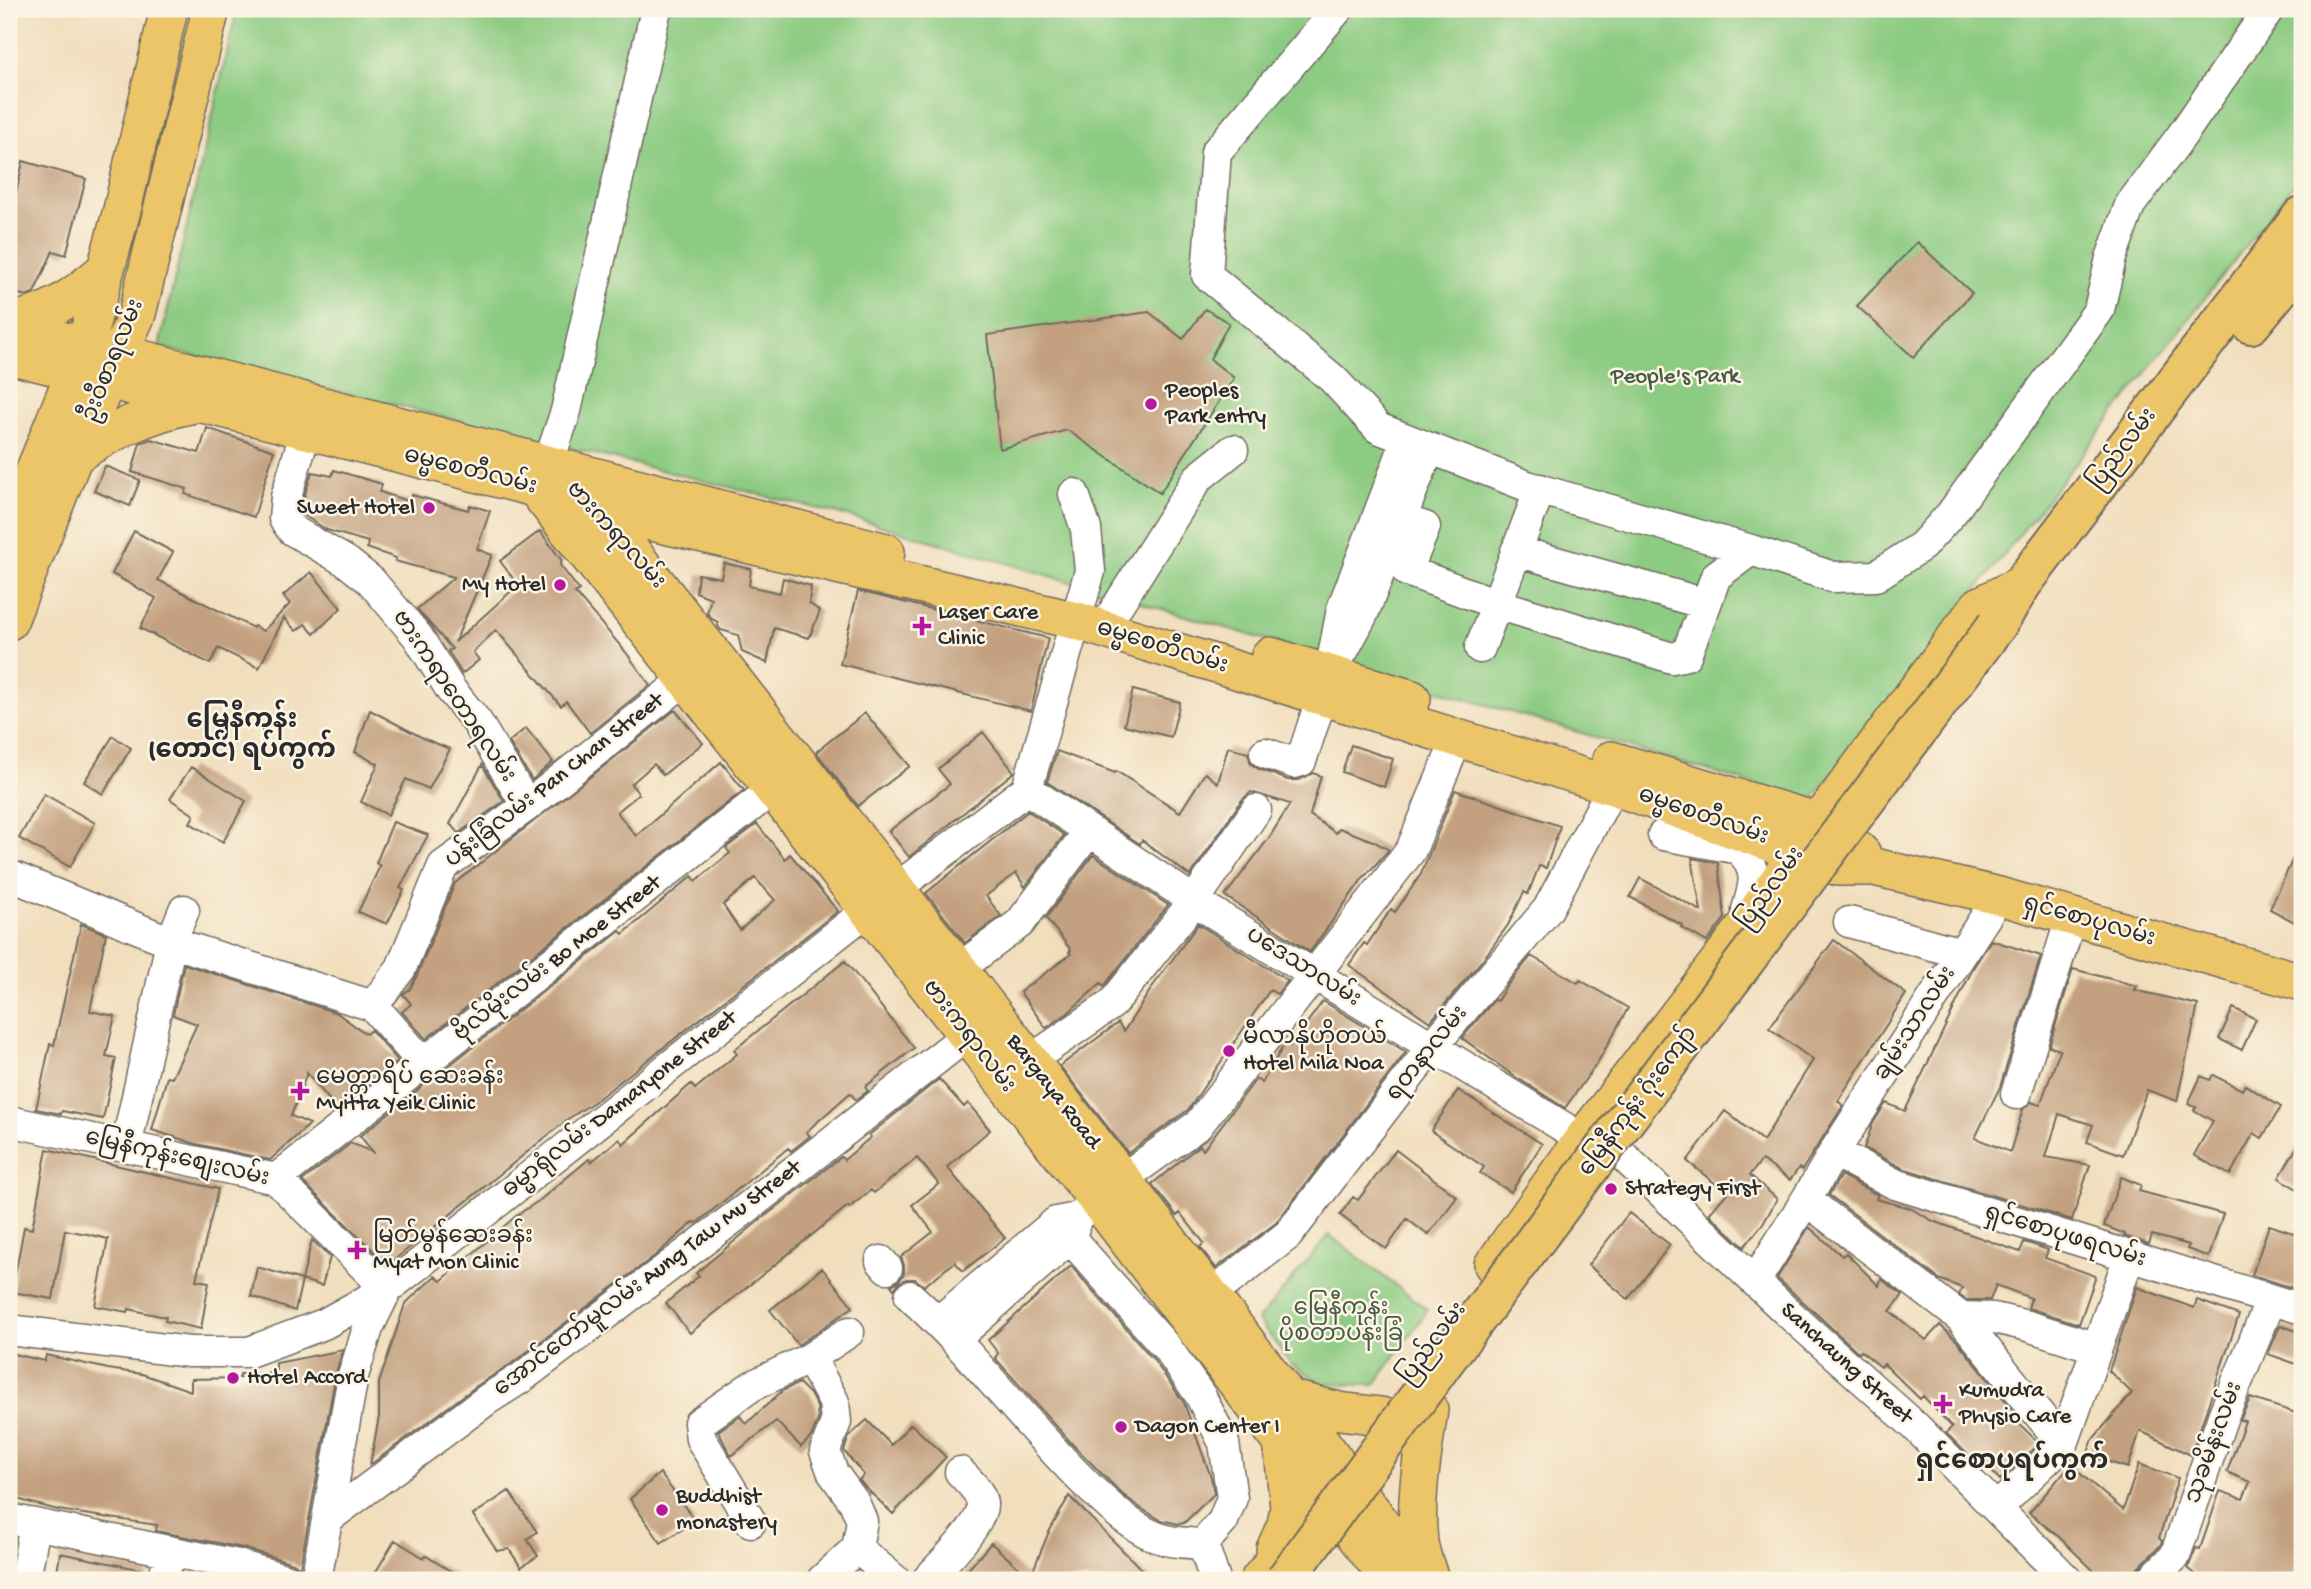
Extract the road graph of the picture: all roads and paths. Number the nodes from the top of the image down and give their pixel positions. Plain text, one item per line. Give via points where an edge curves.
1 (169, 9) edge
2 (211, 9) edge
3 (656, 9) edge
4 (1338, 9) edge
5 (2269, 9) edge
6 (2302, 216) edge
7 (2302, 262) edge
8 (106, 269) junction
9 (137, 314) junction
10 (9, 321) edge
11 (9, 328) edge
12 (9, 355) edge
13 (79, 359) junction
14 (9, 361) edge
15 (114, 368) junction
16 (179, 369) junction
17 (201, 402) junction
18 (306, 430) junction
19 (1418, 444) junction
20 (60, 450) junction
21 (1233, 450) dead end
22 (541, 476) junction
23 (1540, 489) junction
24 (1074, 494) dead end
25 (593, 505) junction
26 (1401, 519) junction
27 (652, 522) junction
28 (9, 534) edge
29 (1751, 550) junction
30 (1516, 551) junction
31 (632, 552) junction
32 (2027, 586) junction
33 (1497, 604) junction
34 (1706, 604) junction
35 (679, 611) junction
36 (1091, 613) junction
37 (9, 621) edge
38 (651, 635) junction
39 (1480, 649) dead end
40 (686, 679) junction
41 (1327, 685) junction
42 (1457, 739) junction
43 (1265, 753) dead end
44 (1613, 786) junction
45 (773, 789) junction
46 (1027, 789) junction
47 (527, 806) junction
48 (1256, 810) dead end
49 (1089, 831) junction
50 (1662, 835) dead end
51 (1809, 837) junction
52 (1855, 860) junction
53 (9, 874) edge
54 (1998, 896) junction
55 (882, 900) junction
56 (1194, 901) junction
57 (184, 910) dead end
58 (1753, 917) junction
59 (2071, 918) junction
60 (1849, 922) dead end
61 (171, 942) junction
62 (1961, 953) junction
63 (957, 970) junction
64 (1315, 974) junction
65 (2302, 982) edge
66 (373, 1006) junction
67 (966, 1036) junction
68 (1432, 1047) junction
69 (1030, 1061) junction
70 (425, 1065) junction
71 (2016, 1094) dead end
72 (9, 1121) edge
73 (1584, 1139) junction
74 (126, 1147) junction
75 (1619, 1152) junction
76 (1833, 1152) junction
77 (276, 1180) junction
78 (1807, 1200) junction
79 (1085, 1211) junction
80 (2129, 1257) junction
81 (1755, 1281) junction
82 (387, 1289) junction
83 (1210, 1295) junction
84 (910, 1297) dead end
85 (2271, 1300) junction
86 (2302, 1309) edge
87 (1960, 1317) junction
88 (9, 1330) edge
89 (947, 1331) junction
90 (849, 1332) dead end
91 (2097, 1348) junction
92 (810, 1358) junction
93 (1287, 1398) junction
94 (1429, 1410) junction
95 (1381, 1416) junction
96 (1282, 1442) junction
97 (2063, 1444) junction
98 (960, 1472) dead end
99 (1345, 1498) junction
100 (1997, 1508) junction
101 (327, 1519) junction
102 (22, 1521) edge
103 (751, 1522) dead end
104 (1203, 1544) junction
105 (857, 1548) junction
106 (169, 1551) junction
107 (1270, 1577) edge
108 (25, 1580) edge
109 (164, 1580) edge
110 (288, 1580) edge
111 (316, 1580) edge
112 (822, 1580) edge
113 (895, 1580) edge
114 (927, 1580) edge
115 (1215, 1580) edge
116 (1306, 1580) edge
117 (1390, 1580) edge
118 (1423, 1580) edge
119 (1430, 1580) edge
120 (2067, 1580) edge
121 (2151, 1580) edge

1 - 8 main road, ဦးဝီစာရလမ်း
2 - 9 main road, ဦးဝီစာရလမ်း
3 - 22 street via 566,411
4 - 19 street via 1216,152 1207,275 1333,379 1378,428
5 - 29 street via 2130,205 2099,310 1951,514 1922,546 1877,576 1844,577
6 - 32 highway, ပြည်လမ်း
7 - 32 highway, ပြည်လမ်း
8 - 10 main road via 80,292 43,314
8 - 13 main road, ဦးဝီစာရလမ်း
9 - 15 main road, ဦးဝီစာရလမ်း
9 - 16 main road via 153,348
11 - 13 main road
12 - 13 main road, ဓမ္မစေတီလမ်း
13 - 15 main road, ဓမ္မစေတီလမ်း
13 - 20 main road, ဦးဝီစာရလမ်း
14 - 20 main road via 20,369 42,407
15 - 16 main road, ဓမ္မစေတီလမ်း
15 - 17 main road, ဓမ္မစေတီလမ်း
15 - 20 main road, ဦးဝီစာရလမ်း
16 - 22 main road, ဓမ္မစေတီလမ်း
17 - 18 main road, ဓမ္မစေတီလမ်း
17 - 20 main road via 169,409
18 - 22 main road, ဓမ္မစေတီလမ်း
18 - 47 street, ဗားကရာတောရလမ်း via 284,519 292,530 371,581 418,637 477,722
19 - 23 street
19 - 26 street
19 - 41 street via 1342,609
20 - 28 main road, ဦးဝီစာရလမ်း
20 - 37 main road, ဦးဝီစာရလမ်း
21 - 36 street via 1198,478
22 - 25 main road, ဗားကရာလမ်း
22 - 36 main road, ဓမ္မစေတီလမ်း
22 - 38 main road, ဗားကရာလမ်း
23 - 29 street
23 - 30 street
24 - 36 street via 1086,529
25 - 27 main road, ဓမ္မစေတီလမ်း
25 - 31 main road, ဗားကရာလမ်း
26 - 33 street via 1425,527 1407,571
26 - 41 street via 1363,614
27 - 31 main road via 632,528
27 - 36 main road, ဓမ္မစေတီလမ်း
29 - 34 street via 1716,576
30 - 33 street
30 - 34 street
31 - 35 main road, ဗားကရာလမ်း
32 - 51 main road, ပြည်လမ်း via 1979,606
32 - 52 main road, ပြည်လမ်း via 2015,629 1943,721
32 - 107 highway, မြေနီကုန်း ဂုံးကျော်, bridge via 1509,1275
33 - 34 street via 1672,658 1686,655
33 - 39 street
35 - 38 main road, ဗားကရာလမ်း via 661,613
35 - 55 main road, ဗားကရာလမ်း
36 - 41 main road, ဓမ္မစေတီလမ်း
36 - 46 street
38 - 40 main road, ဗားကရာလမ်း
40 - 45 main road, ဗားကရာလမ်း
40 - 47 street, ပန်းခြံလမ်း Pan Chan Street
41 - 42 main road, ဓမ္မစေတီလမ်း
41 - 43 street via 1301,761
41 - 51 main road, ဓမ္မစေတီလမ်း via 1508,729
42 - 44 main road, ဓမ္မစေတီလမ်း
42 - 64 street via 1411,850
44 - 51 main road, ဓမ္မစေတီလမ်း
44 - 68 street, ရတနာလမ်း via 1548,909
45 - 55 main road, ဗားကရာလမ်း
45 - 70 street, ဗိုလ်မိုးလမ်း Bo Moe Street
46 - 49 street, ပဒေသာလမ်း
46 - 55 street, ဓမ္မာရုံလမ်း Damaryone Street
47 - 66 street, ပန်းခြံလမ်း Pan Chan Street via 443,866 401,968
48 - 56 street
49 - 56 street, ပဒေသာလမ်း
49 - 63 street via 1020,923
50 - 58 street via 1740,849 1752,864 1754,886 1747,910
51 - 52 main road, ဓမ္မစေတီလမ်း
51 - 58 main road, ပြည်လမ်း
52 - 54 main road, ရှင်စောပုလမ်း
52 - 75 main road, ပြည်လမ်း
53 - 61 street
54 - 59 main road, ရှင်စောပုလမ်း
54 - 62 street, ချမ်းသာလမ်း
55 - 63 main road, Bargaya Road
55 - 67 main road, ဗားကရာလမ်း
55 - 82 street, ဓမ္မာရုံလမ်း Damaryone Street
56 - 64 street, ပဒေသာလမ်း
56 - 69 street via 1112,1004
57 - 61 street
58 - 73 main road, ပြည်လမ်း
59 - 65 main road, ရှင်စောပုလမ်း
59 - 71 street
60 - 62 street
61 - 66 street
61 - 74 street
62 - 76 street, ချမ်းသာလမ်း
63 - 69 main road, Bargaya Road
64 - 68 street, ပဒေသာလမ်း
64 - 79 street via 1198,1125
66 - 70 street
67 - 79 main road, ဗားကရာလမ်း
67 - 101 street, အောင်တော်မူလမ်း Aung Taw Mu Street via 521,1378
68 - 73 street, ပဒေသာလမ်း
68 - 83 street, ရတနာလမ်း via 1288,1235
69 - 79 main road, Bargaya Road
70 - 77 street, ဗိုလ်မိုးလမ်း Bo Moe Street
72 - 74 street, မြေနီကုန်းစျေးလမ်း
73 - 95 main road, ပြည်လမ်း
74 - 77 street, မြေနီကုန်းစျေးလမ်း
75 - 81 street, Sanchaung Street
75 - 94 main road, ပြည်လမ်း
76 - 78 street, ချမ်းသာလမ်း
76 - 80 street, ရှင်စောပုဖရလမ်း via 1895,1184
77 - 82 street, မြေနီကုန်းစျေးလမ်း
78 - 81 street, ချမ်းသာလမ်း
78 - 87 street
79 - 83 main road, Bargaya Road
79 - 89 street
79 - 96 main road, ဗားကရာလမ်း
79 - 104 street via 1200,1395 1224,1443 1232,1498 1223,1521
80 - 85 street, ရှင်စောပုဖရလမ်း
80 - 91 street
81 - 100 street, Sanchaung Street via 1915,1426
82 - 88 street, ဓမ္မာရုံလမ်း Damaryone Street via 324,1324 249,1352 189,1352
82 - 101 street via 368,1328 353,1376
83 - 93 main road
84 - 89 street
85 - 86 street, ရှင်စောပုဖရလမ်း
85 - 121 street, သုခမိန်းလမ်း via 2175,1556
87 - 91 street via 1994,1318
87 - 97 street
89 - 104 street via 1044,1443 1100,1497 1132,1523 1165,1540
90 - 92 street
91 - 97 street
92 - 103 street via 752,1386 699,1423 701,1439
92 - 105 street via 834,1402 836,1422 825,1451 862,1521
93 - 95 main road
93 - 99 main road
94 - 99 main road, ပြည်လမ်း
94 - 119 main road via 1418,1527
95 - 99 main road, ပြည်လမ်း
96 - 99 main road, ဗားကရာလမ်း
96 - 107 main road via 1289,1507
97 - 100 street
98 - 114 street via 977,1489 983,1505 978,1522
99 - 107 main road, ပြည်လမ်း
99 - 116 main road, ပြည်လမ်း
99 - 117 main road, ဗားကရာလမ်း
99 - 118 main road, ဗားကရာလမ်း
100 - 120 street, Sanchaung Street
101 - 111 street
102 - 106 street
102 - 108 street
104 - 115 street
105 - 112 street
105 - 113 street
106 - 109 street
106 - 110 street

